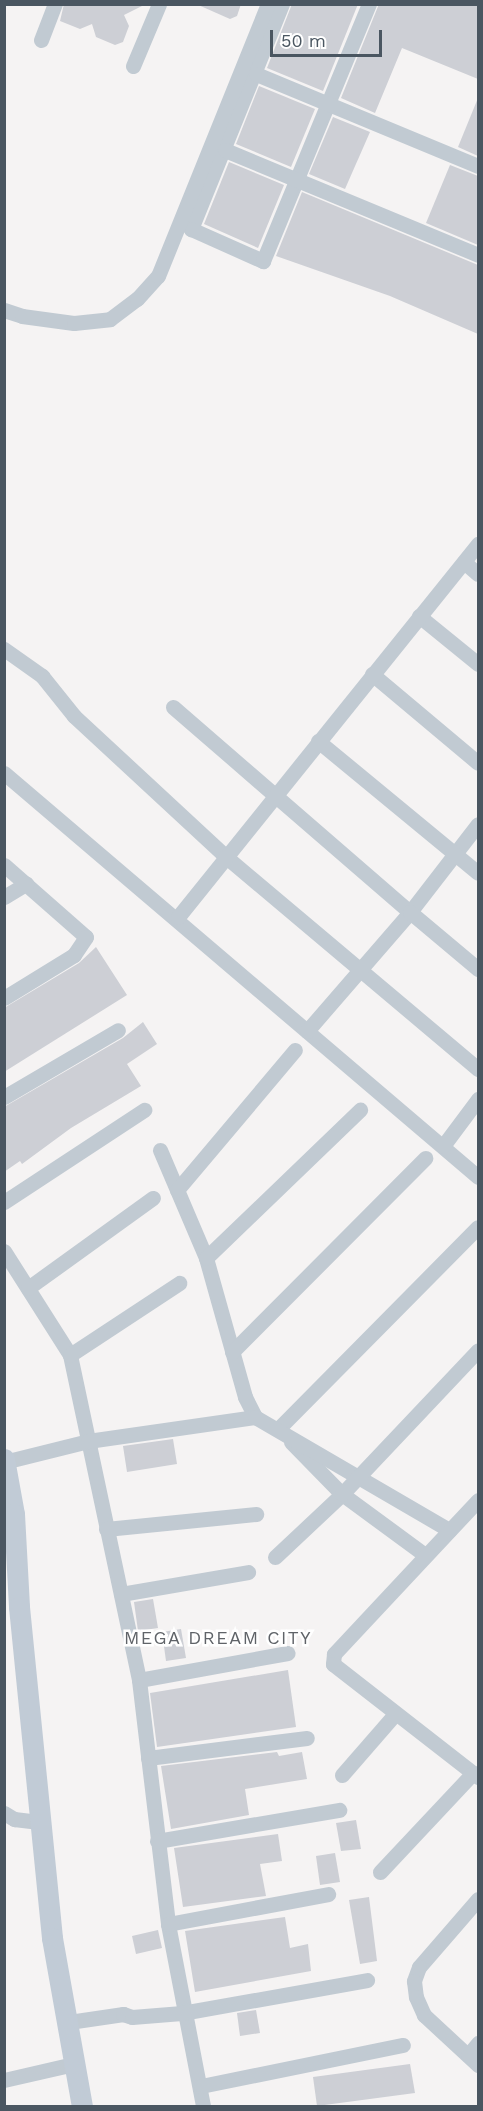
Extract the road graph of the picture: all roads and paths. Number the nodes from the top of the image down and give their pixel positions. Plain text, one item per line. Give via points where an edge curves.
1 (55, 4) edge
2 (159, 4) edge
3 (268, 4) edge
4 (282, 4) edge
5 (369, 4) edge
6 (41, 40) dead end
7 (134, 66) dead end
8 (255, 74) junction
9 (329, 106) junction
10 (225, 150) junction
11 (478, 166) edge
12 (297, 178) junction
13 (478, 255) edge
14 (4, 310) edge
15 (478, 544) edge
16 (464, 562) junction
17 (478, 574) edge
18 (419, 616) junction
19 (4, 649) edge
20 (478, 664) edge
21 (372, 674) junction
22 (173, 707) dead end
23 (318, 741) junction
24 (478, 763) edge
25 (4, 772) edge
26 (274, 796) junction
27 (478, 824) edge
28 (455, 854) junction
29 (225, 856) junction
30 (4, 865) edge
31 (478, 873) edge
32 (26, 884) junction
33 (4, 897) edge
34 (410, 912) junction
35 (178, 916) junction
36 (362, 969) junction
37 (478, 969) edge
38 (4, 998) edge
39 (118, 1030) dead end
40 (307, 1031) junction
41 (295, 1050) dead end
42 (478, 1069) edge
43 (4, 1097) edge
44 (478, 1099) edge
45 (144, 1110) dead end
46 (360, 1110) dead end
47 (443, 1146) junction
48 (160, 1150) dead end
49 (425, 1158) dead end
50 (478, 1177) edge
51 (177, 1190) junction
52 (153, 1198) dead end
53 (4, 1202) edge
54 (478, 1227) edge
55 (4, 1251) edge
56 (207, 1258) junction
57 (179, 1283) dead end
58 (28, 1288) junction
59 (478, 1350) edge
60 (232, 1352) junction
61 (70, 1355) junction
62 (255, 1417) junction
63 (278, 1429) junction
64 (88, 1442) junction
65 (5, 1461) edge
66 (360, 1474) junction
67 (342, 1494) junction
68 (478, 1500) edge
69 (256, 1514) dead end
70 (106, 1529) junction
71 (449, 1530) junction
72 (425, 1555) junction
73 (274, 1557) dead end
74 (248, 1572) dead end
75 (121, 1594) junction
76 (288, 1653) dead end
77 (139, 1680) junction
78 (395, 1714) junction
79 (308, 1738) dead end
80 (148, 1758) junction
81 (342, 1775) dead end
82 (476, 1775) edge
83 (339, 1810) dead end
84 (4, 1813) edge
85 (39, 1822) junction
86 (157, 1841) junction
87 (380, 1872) dead end
88 (328, 1894) dead end
89 (478, 1899) edge
90 (168, 1924) junction
91 (367, 1980) dead end
92 (182, 2013) junction
93 (70, 2027) junction
94 (403, 2045) dead end
95 (475, 2054) edge
96 (74, 2064) junction
97 (4, 2080) edge
98 (201, 2086) junction
99 (82, 2106) edge
100 (203, 2106) edge

1 - 6 street
2 - 7 street
3 - 14 street via 158,276 137,299 110,319 74,323
4 - 8 street
5 - 9 street
8 - 9 street
8 - 10 street
9 - 11 street
9 - 12 street
10 - 12 street
10 - 12 street via 191,229 262,261
12 - 13 street
15 - 16 street
16 - 17 street
16 - 18 street
18 - 20 street
18 - 21 street
19 - 29 street via 42,676 74,717
21 - 23 street
21 - 24 street
22 - 26 street
23 - 26 street
23 - 28 street
25 - 35 street
26 - 29 street
26 - 34 street
27 - 28 street
28 - 31 street
28 - 34 street
29 - 35 street
29 - 36 street
30 - 32 street
32 - 33 street
32 - 38 street via 83,934 86,942 74,955
34 - 36 street
34 - 37 street
35 - 40 street
36 - 40 street
36 - 42 street
39 - 43 street
40 - 47 street
41 - 51 street
44 - 47 street
45 - 53 street
46 - 56 street
47 - 50 street
48 - 51 street
49 - 60 street
51 - 56 street
52 - 58 street
54 - 63 street
55 - 58 street
56 - 60 street
57 - 61 street
58 - 61 street
59 - 66 street
60 - 62 street
61 - 64 street
62 - 63 street
62 - 64 street
63 - 66 street
63 - 67 street
64 - 65 street
64 - 70 street
65 - 85 main road via 14,1514
66 - 67 street
66 - 71 street
67 - 72 street
67 - 73 street
68 - 71 street
69 - 70 street
70 - 75 street
71 - 72 street
72 - 78 street via 333,1658 338,1670
74 - 75 street
75 - 77 street
76 - 77 street
77 - 80 street
78 - 81 street
78 - 82 street
79 - 80 street
80 - 86 street
82 - 87 street
83 - 86 street
84 - 85 street via 14,1819
85 - 93 main road via 52,1938
86 - 90 street
88 - 90 street
89 - 95 street via 419,1967 414,1981 424,2014
90 - 92 street
91 - 92 street
92 - 93 street via 132,2017 123,2014
92 - 98 street
93 - 96 main road
94 - 98 street
96 - 97 street
96 - 99 main road
98 - 100 street

